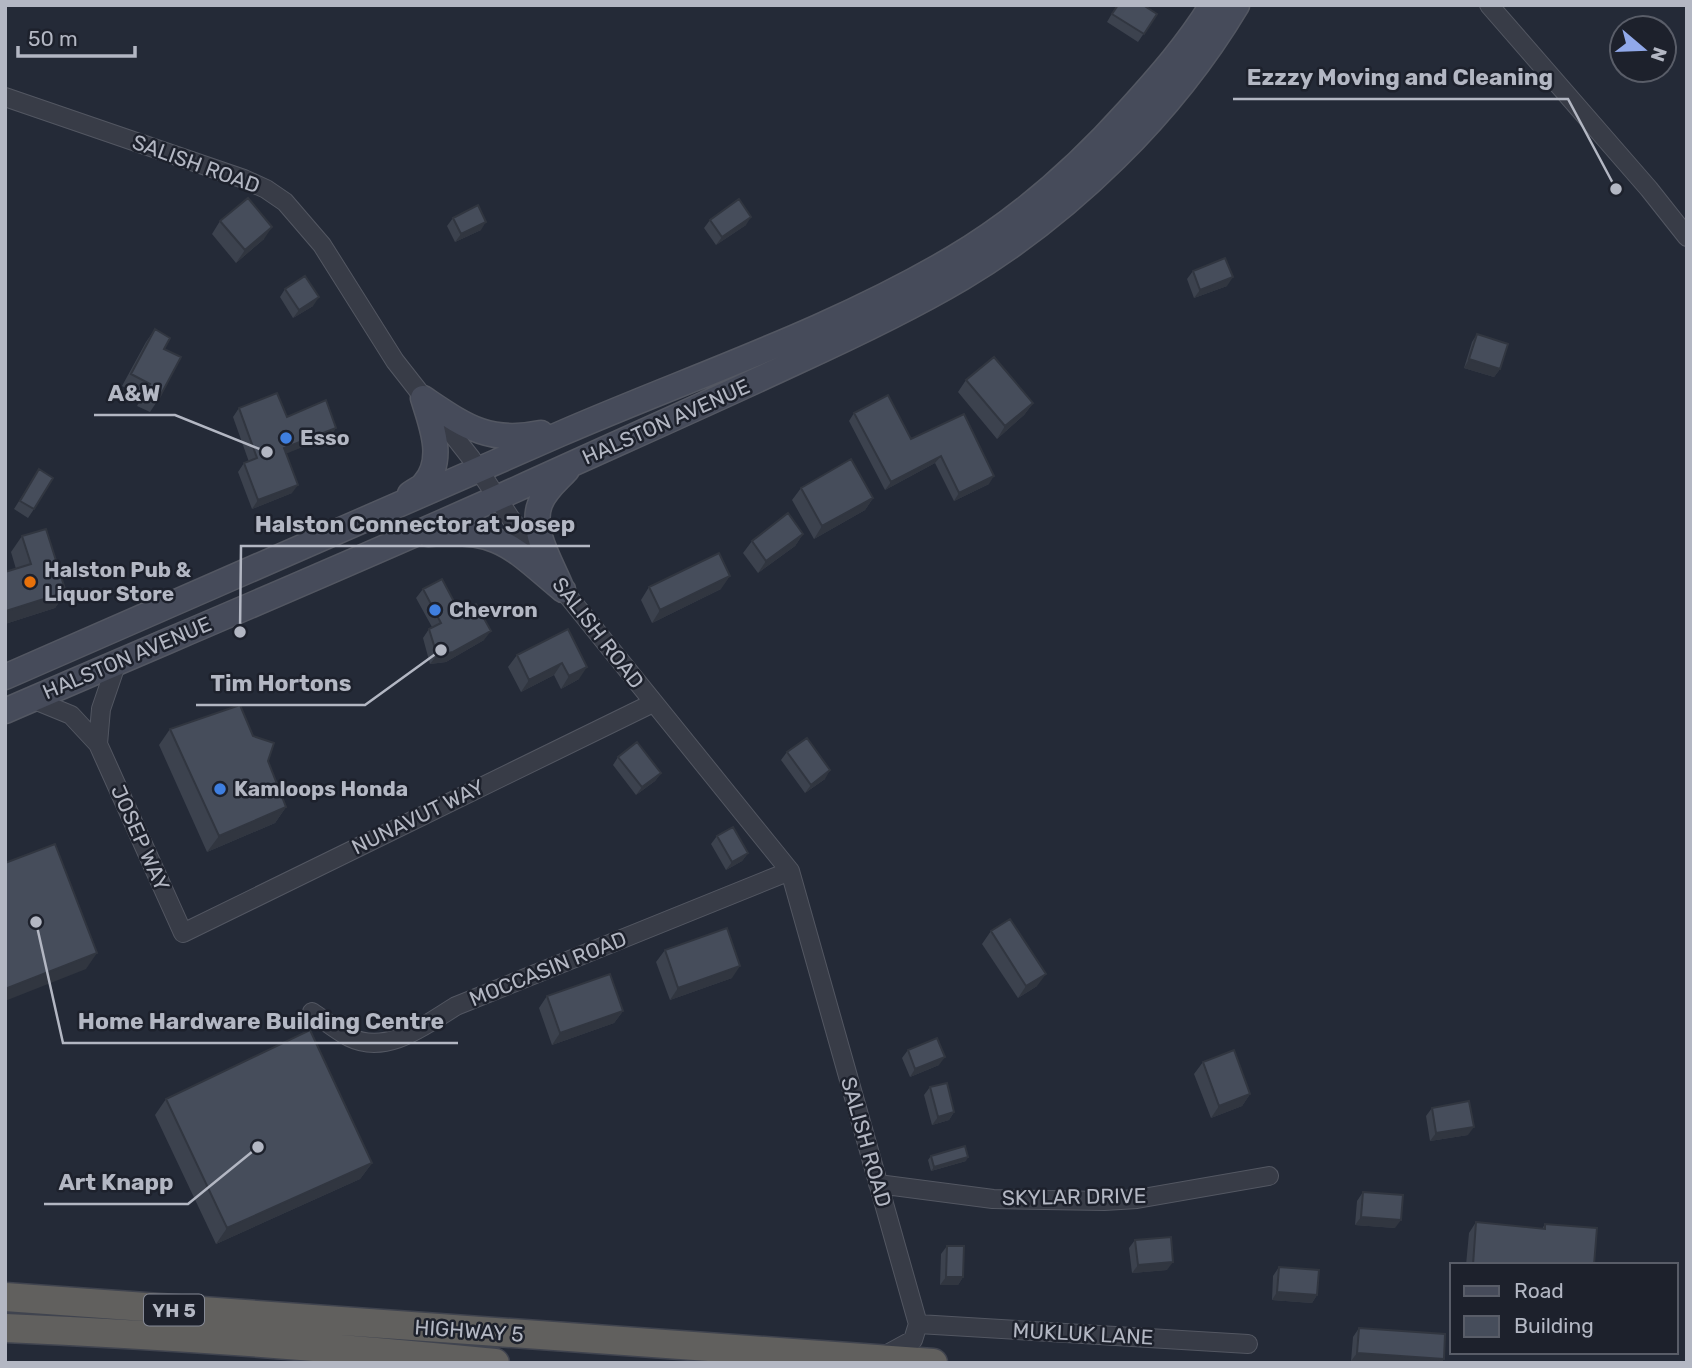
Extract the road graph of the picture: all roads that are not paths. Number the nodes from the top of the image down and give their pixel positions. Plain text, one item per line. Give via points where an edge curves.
1 (1212, 5) edge
2 (1237, 5) edge
3 (1489, 5) edge
4 (5, 97) edge
5 (1687, 237) edge
6 (423, 398) junction
7 (586, 422) junction
8 (573, 464) junction
9 (478, 469) junction
10 (497, 498) junction
11 (386, 510) junction
12 (409, 536) junction
13 (562, 590) junction
14 (117, 662) junction
15 (5, 677) edge
16 (32, 699) junction
17 (653, 703) junction
18 (5, 711) edge
19 (98, 744) junction
20 (790, 871) junction
21 (183, 933) joint
22 (312, 1012) dead end
23 (1269, 1176) dead end
24 (878, 1184) junction
25 (5, 1297) edge
26 (918, 1324) junction
27 (5, 1328) edge
28 (631, 1342) junction
29 (1248, 1344) dead end
30 (879, 1359) junction
31 (495, 1363) edge
32 (710, 1363) edge
33 (933, 1363) edge

1 - 7 main road, HALSTON AVENUE via 1167,68 1079,162 1019,213 956,257 827,324
2 - 8 main road, HALSTON AVENUE via 1184,81 1093,180 964,277 838,343
3 - 5 street
4 - 6 street, SALISH ROAD via 244,179 285,202 322,245
6 - 7 main road via 465,426 494,436 520,437
6 - 9 street, SALISH ROAD
6 - 11 main road via 436,440 434,463 425,484
7 - 9 main road, HALSTON AVENUE
8 - 10 main road, HALSTON AVENUE
8 - 13 main road via 539,505 537,527
9 - 10 street, SALISH ROAD
9 - 11 main road, HALSTON AVENUE
10 - 12 main road, HALSTON AVENUE
10 - 13 street, SALISH ROAD
11 - 15 main road, HALSTON AVENUE
12 - 13 main road via 459,531 481,534 510,545
12 - 14 main road, HALSTON AVENUE
13 - 17 street, SALISH ROAD
14 - 16 main road, HALSTON AVENUE
14 - 19 street, JOSEP WAY via 101,709
16 - 18 main road, HALSTON AVENUE
16 - 19 street, JOSEP WAY via 71,715
17 - 20 street, SALISH ROAD
17 - 21 street, NUNAVUT WAY
19 - 21 street, JOSEP WAY
20 - 22 street, MOCCASIN ROAD via 456,1006 407,1036 376,1043 351,1038
20 - 24 street, SALISH ROAD
23 - 24 street, SKYLAR DRIVE via 1104,1201 993,1199
24 - 26 street, SALISH ROAD
25 - 28 highway, HIGHWAY 5 / YH 5
26 - 29 street, MUKLUK LANE
26 - 30 street via 913,1339
27 - 31 highway, HIGHWAY 5 / YH 5 via 148,1334
28 - 30 highway, HIGHWAY 5 / YH 5
28 - 32 highway via 653,1357
30 - 33 highway, HIGHWAY 5 / YH 5

